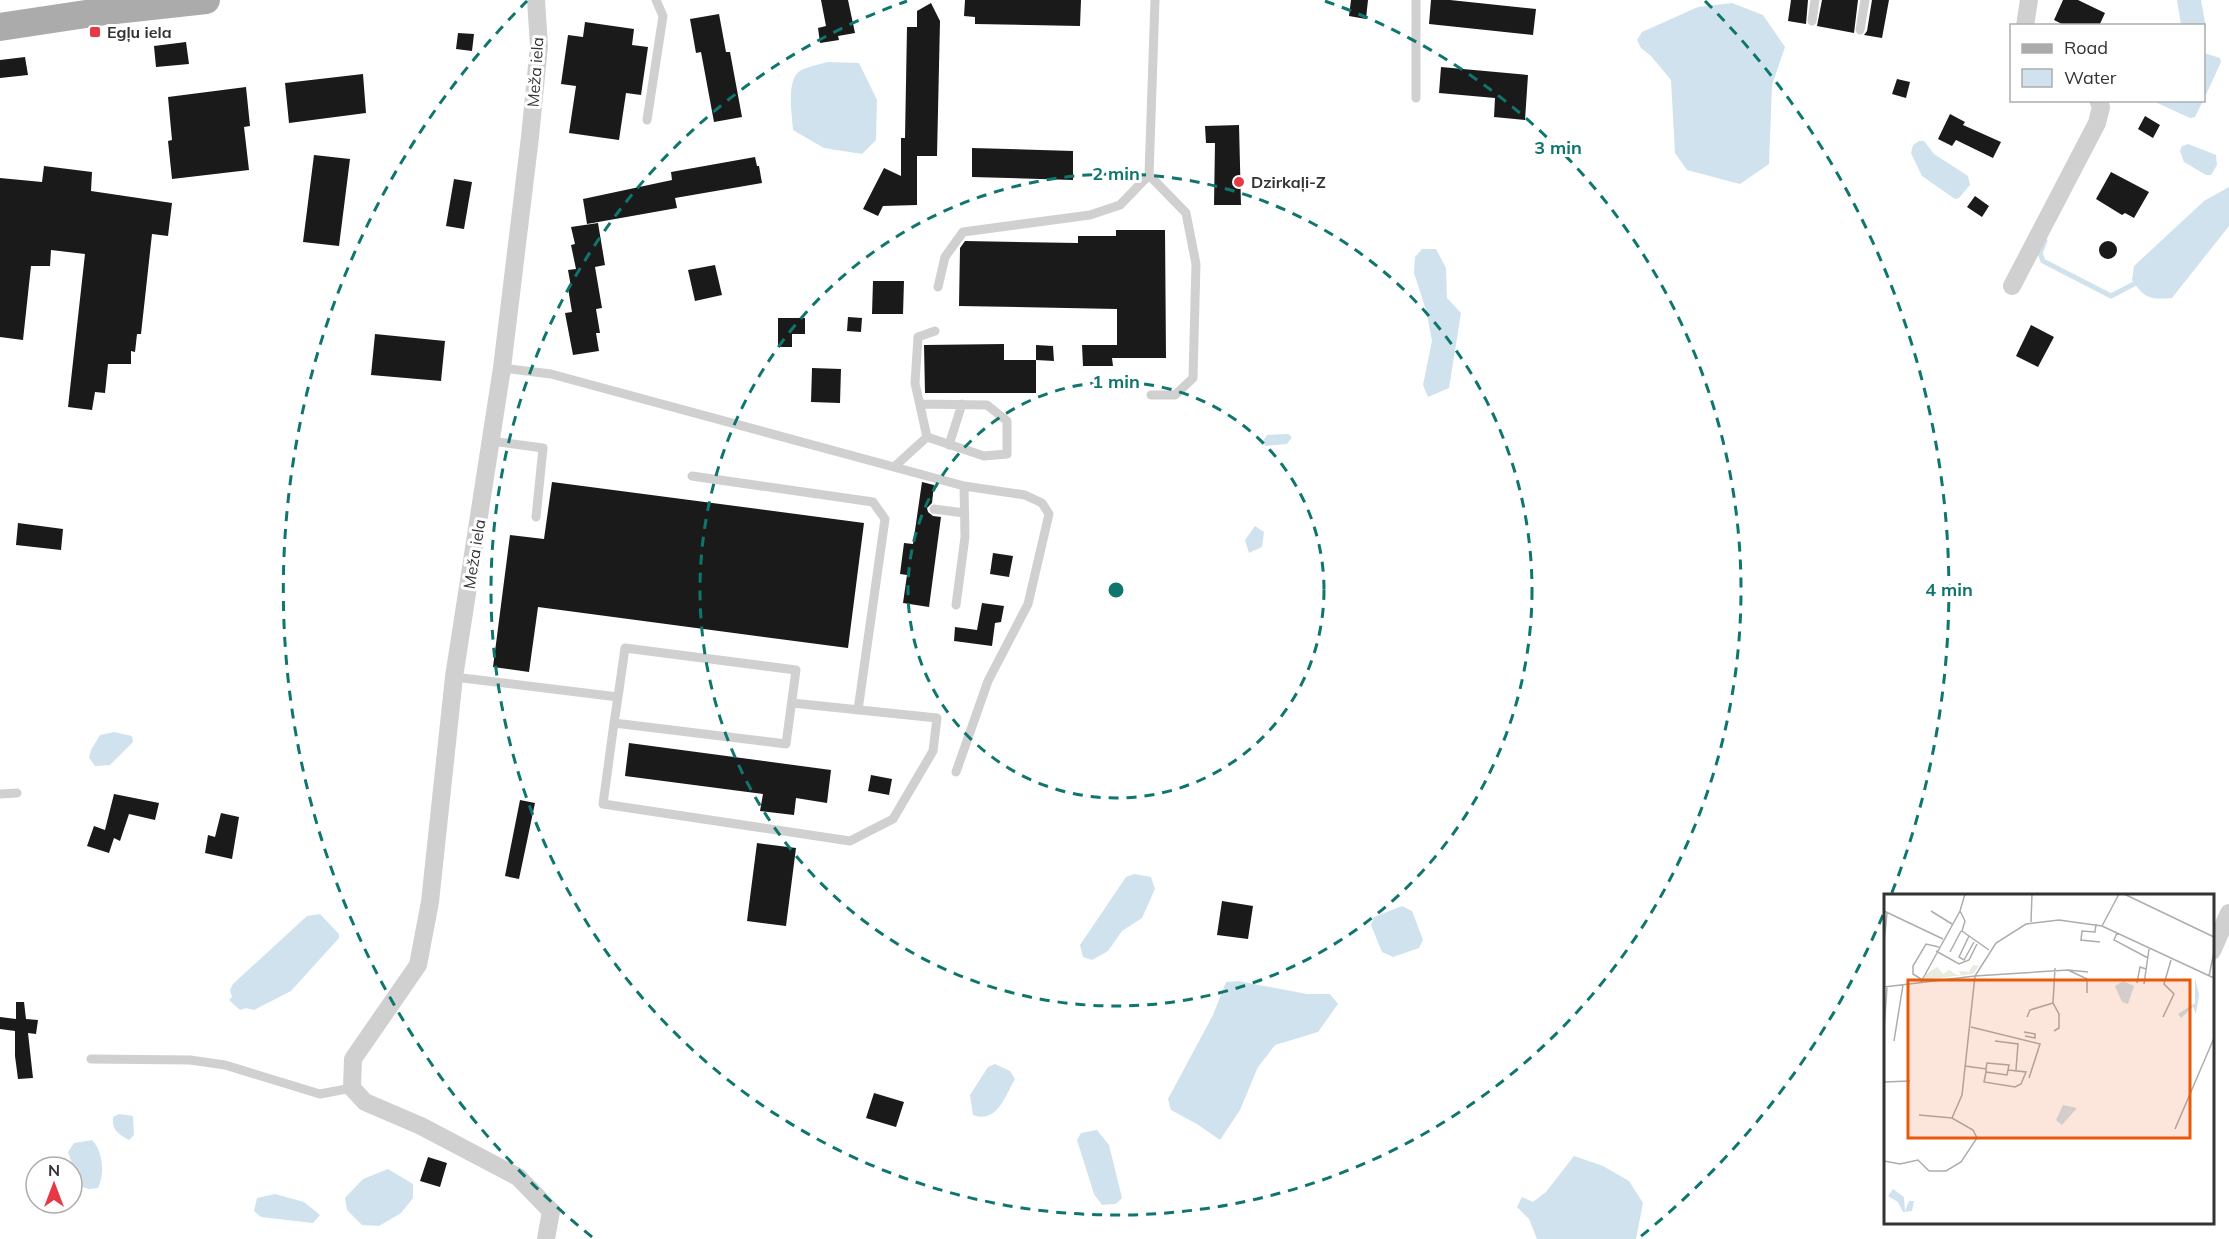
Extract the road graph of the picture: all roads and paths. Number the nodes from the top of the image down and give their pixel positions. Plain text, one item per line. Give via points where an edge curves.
1 (206, 0) edge
2 (537, 0) edge
3 (656, 0) edge
4 (1155, 0) edge
5 (1416, 0) edge
6 (1815, 0) edge
7 (1865, 0) edge
8 (2029, 0) edge
9 (105, 6) edge
10 (1812, 21) dead end
11 (2025, 24) edge
12 (0, 27) edge
13 (1860, 30) dead end
14 (1416, 98) dead end
15 (2099, 102) edge
16 (647, 120) dead end
17 (1149, 175) junction
18 (2012, 285) dead end
19 (938, 287) dead end
20 (935, 331) dead end
21 (502, 368) junction
22 (1151, 395) dead end
23 (920, 404) junction
24 (962, 404) junction
25 (927, 437) junction
26 (491, 441) junction
27 (949, 445) junction
28 (894, 467) junction
29 (692, 476) dead end
30 (964, 486) junction
31 (934, 509) dead end
32 (964, 513) junction
33 (536, 517) dead end
34 (956, 605) dead end
35 (454, 677) junction
36 (618, 697) junction
37 (792, 703) junction
38 (858, 710) junction
39 (614, 723) junction
40 (956, 772) dead end
41 (17, 793) dead end
42 (0, 794) edge
43 (2229, 913) edge
44 (2214, 947) edge
45 (91, 1059) dead end
46 (352, 1088) junction
47 (546, 1239) edge

1 - 9 main road
2 - 21 street, Meža iela via 539,46
3 - 16 lane via 663,16
4 - 17 lane
5 - 14 lane
6 - 10 lane
7 - 13 lane
8 - 11 street
9 - 12 main road
15 - 18 street via 2097,123
17 - 19 lane via 1120,205 1090,214 963,232 945,256
17 - 22 lane via 1186,213 1196,264 1193,378 1175,395
20 - 23 lane via 918,337 915,383
21 - 26 street, Meža iela
21 - 28 lane via 551,374
23 - 24 lane
23 - 25 lane
24 - 27 lane
24 - 27 lane via 987,405 1007,421 1007,454 984,456
25 - 27 lane
25 - 28 lane
26 - 33 lane via 543,448
26 - 35 street, Meža iela
28 - 30 lane
29 - 38 lane via 873,502 885,519
30 - 32 lane
30 - 40 lane via 1025,495 1042,503 1049,514 1028,604 988,681
31 - 32 lane
32 - 34 lane via 965,537
35 - 36 lane
35 - 46 street, Meža iela via 430,902 418,965 353,1059
36 - 37 lane via 625,648 796,670
36 - 39 lane
37 - 38 lane
37 - 39 lane via 786,744
38 - 39 lane via 937,718 933,751 893,819 850,841 603,804
41 - 42 lane
43 - 44 street
45 - 46 lane via 190,1060 225,1065 320,1094
46 - 47 street via 365,1102 421,1126 518,1177 551,1211

